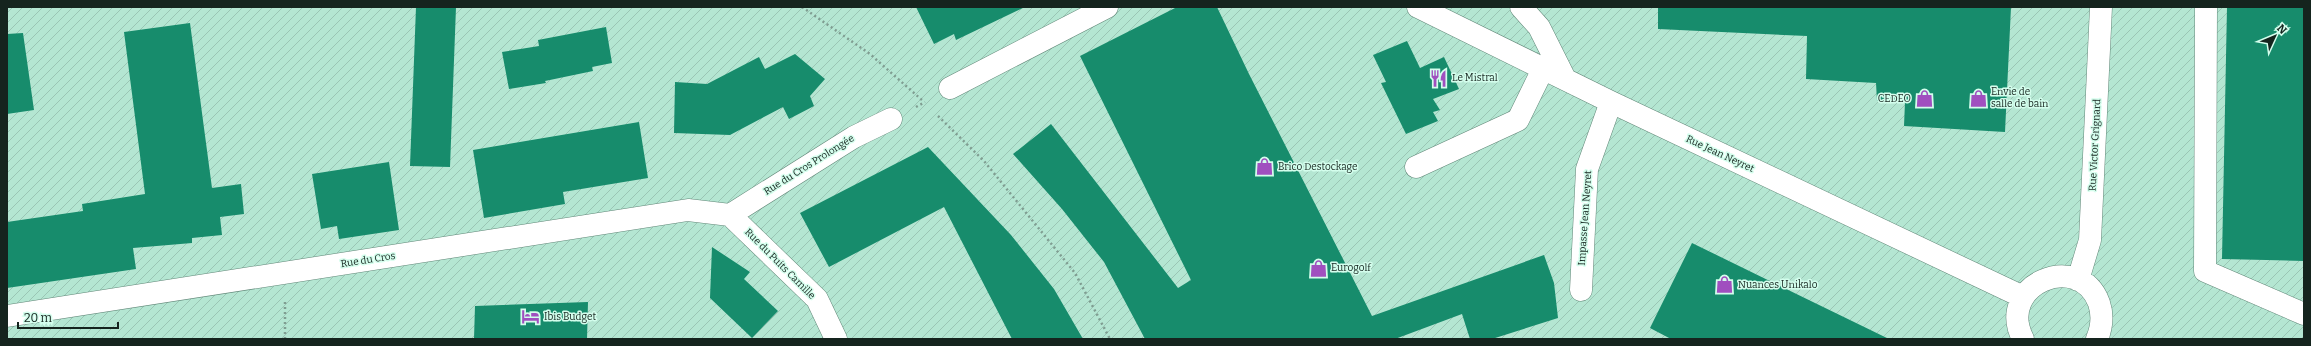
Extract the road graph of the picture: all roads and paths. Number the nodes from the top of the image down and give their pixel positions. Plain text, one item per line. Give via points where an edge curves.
1 (802, 7) edge
2 (1107, 7) edge
3 (1418, 7) edge
4 (1521, 7) edge
5 (2101, 7) edge
6 (2206, 7) edge
7 (1543, 69) junction
8 (1565, 80) junction
9 (950, 88) joint
10 (925, 102) junction
11 (1611, 102) junction
12 (930, 107) dead end
13 (935, 113) dead end
14 (891, 119) joint
15 (1416, 167) dead end
16 (730, 215) junction
17 (285, 273) junction
18 (2078, 280) junction
19 (1580, 290) dead end
20 (2023, 297) junction
21 (2304, 314) edge
22 (7, 316) edge
23 (2020, 337) edge
24 (285, 339) edge
25 (836, 339) edge
26 (1110, 339) edge
27 (2098, 339) edge

1 - 10 path via 870,54
2 - 9 street
3 - 7 street, Rue Jean Neyret
4 - 8 street via 1539,27
5 - 18 street, Rue Victor Grignard via 2090,240
6 - 21 street via 2205,271
7 - 8 street, Rue Jean Neyret
7 - 15 street via 1518,120
8 - 11 street, Rue Jean Neyret
9 - 10 path
10 - 12 path
10 - 14 path
11 - 19 street, Impasse Jean Neyret via 1587,169
11 - 20 street, Rue Jean Neyret
13 - 26 path via 984,161 1075,273
14 - 16 street, Rue du Cros Prolongée via 854,137
16 - 17 street, Rue du Cros via 688,210
16 - 25 street, Rue du Puits Camille via 817,299
17 - 22 street, Rue du Cros
17 - 24 path
18 - 20 street via 2066,276 2041,280
18 - 27 street via 2089,288 2102,312
20 - 23 street via 2018,308

